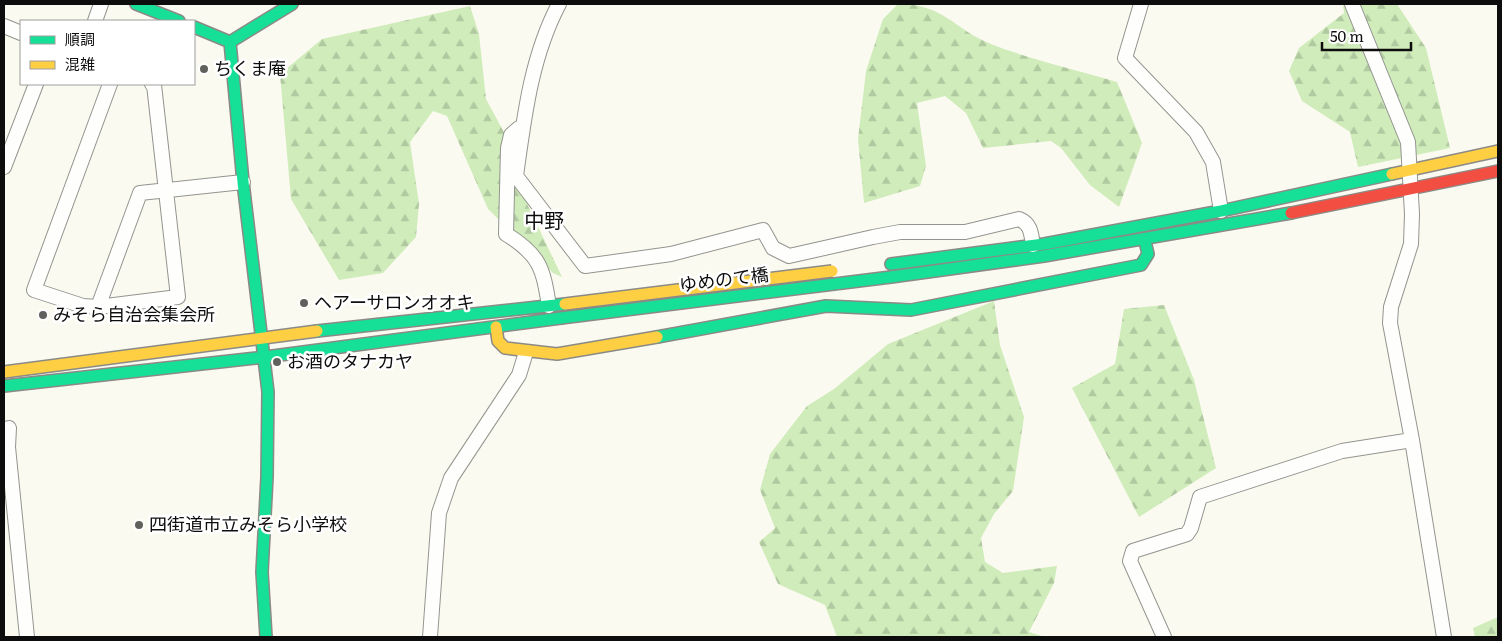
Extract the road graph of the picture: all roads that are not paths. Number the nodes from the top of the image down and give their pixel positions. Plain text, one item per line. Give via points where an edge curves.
1 (101, 4) edge
2 (136, 4) edge
3 (292, 4) edge
4 (558, 4) edge
5 (1141, 4) edge
6 (1352, 4) edge
7 (95, 20) edge
8 (176, 20) edge
9 (4, 26) edge
10 (195, 27) edge
11 (20, 33) edge
12 (230, 42) junction
13 (36, 85) edge
14 (110, 85) edge
15 (154, 85) edge
16 (523, 128) junction
17 (1498, 151) edge
18 (4, 167) edge
19 (1410, 169) junction
20 (1498, 171) edge
21 (243, 182) junction
22 (1412, 189) junction
23 (166, 190) junction
24 (1221, 212) junction
25 (1145, 241) junction
26 (1033, 245) junction
27 (790, 256) junction
28 (886, 265) dead end
29 (842, 270) dead end
30 (550, 306) junction
31 (98, 307) junction
32 (799, 311) junction
33 (496, 327) junction
34 (263, 339) junction
35 (526, 352) junction
36 (265, 357) junction
37 (4, 372) edge
38 (4, 386) edge
39 (4, 429) edge
40 (1412, 440) junction
41 (8, 492) edge
42 (26, 637) edge
43 (266, 637) edge
44 (430, 637) edge
45 (1164, 637) edge
46 (1444, 637) edge

1 - 7 street
2 - 8 street
3 - 12 street
4 - 16 street via 536,60
5 - 24 street via 1125,58 1196,132 1213,162
6 - 19 street via 1404,129
9 - 11 street
10 - 12 street
12 - 21 street
13 - 18 street
14 - 31 street via 34,290 83,306
15 - 23 street
16 - 27 street via 516,176 585,266 671,254 763,230 773,248
16 - 30 street via 511,135 508,148 506,234 527,246 541,266
17 - 19 street
19 - 22 street
19 - 24 street
20 - 22 street, ゆめのて橋
21 - 23 street
21 - 34 street
22 - 25 street, ゆめのて橋
22 - 40 street via 1412,244 1391,307 1390,323
23 - 31 street via 140,193
23 - 31 street via 178,297
24 - 26 street
25 - 32 street via 1148,254 1141,265 1118,270 912,310 838,305
25 - 33 street, ゆめのて橋, bridge via 1006,264
26 - 27 street via 1030,227 1019,219 965,232 900,232 873,236
26 - 28 street
27 - 32 street
29 - 30 street, ゆめのて橋, bridge
30 - 34 street, ゆめのて橋
32 - 35 street via 557,354
33 - 35 street via 498,340 505,348
33 - 36 street, ゆめのて橋
34 - 36 street
34 - 37 street, ゆめのて橋
35 - 44 street via 519,375 451,478 439,513
36 - 38 street, ゆめのて橋
36 - 43 street via 267,477 262,572
39 - 41 street via 9,428
40 - 45 street via 1342,451 1200,497 1187,534 1132,551 1130,561
40 - 46 street
41 - 42 street

